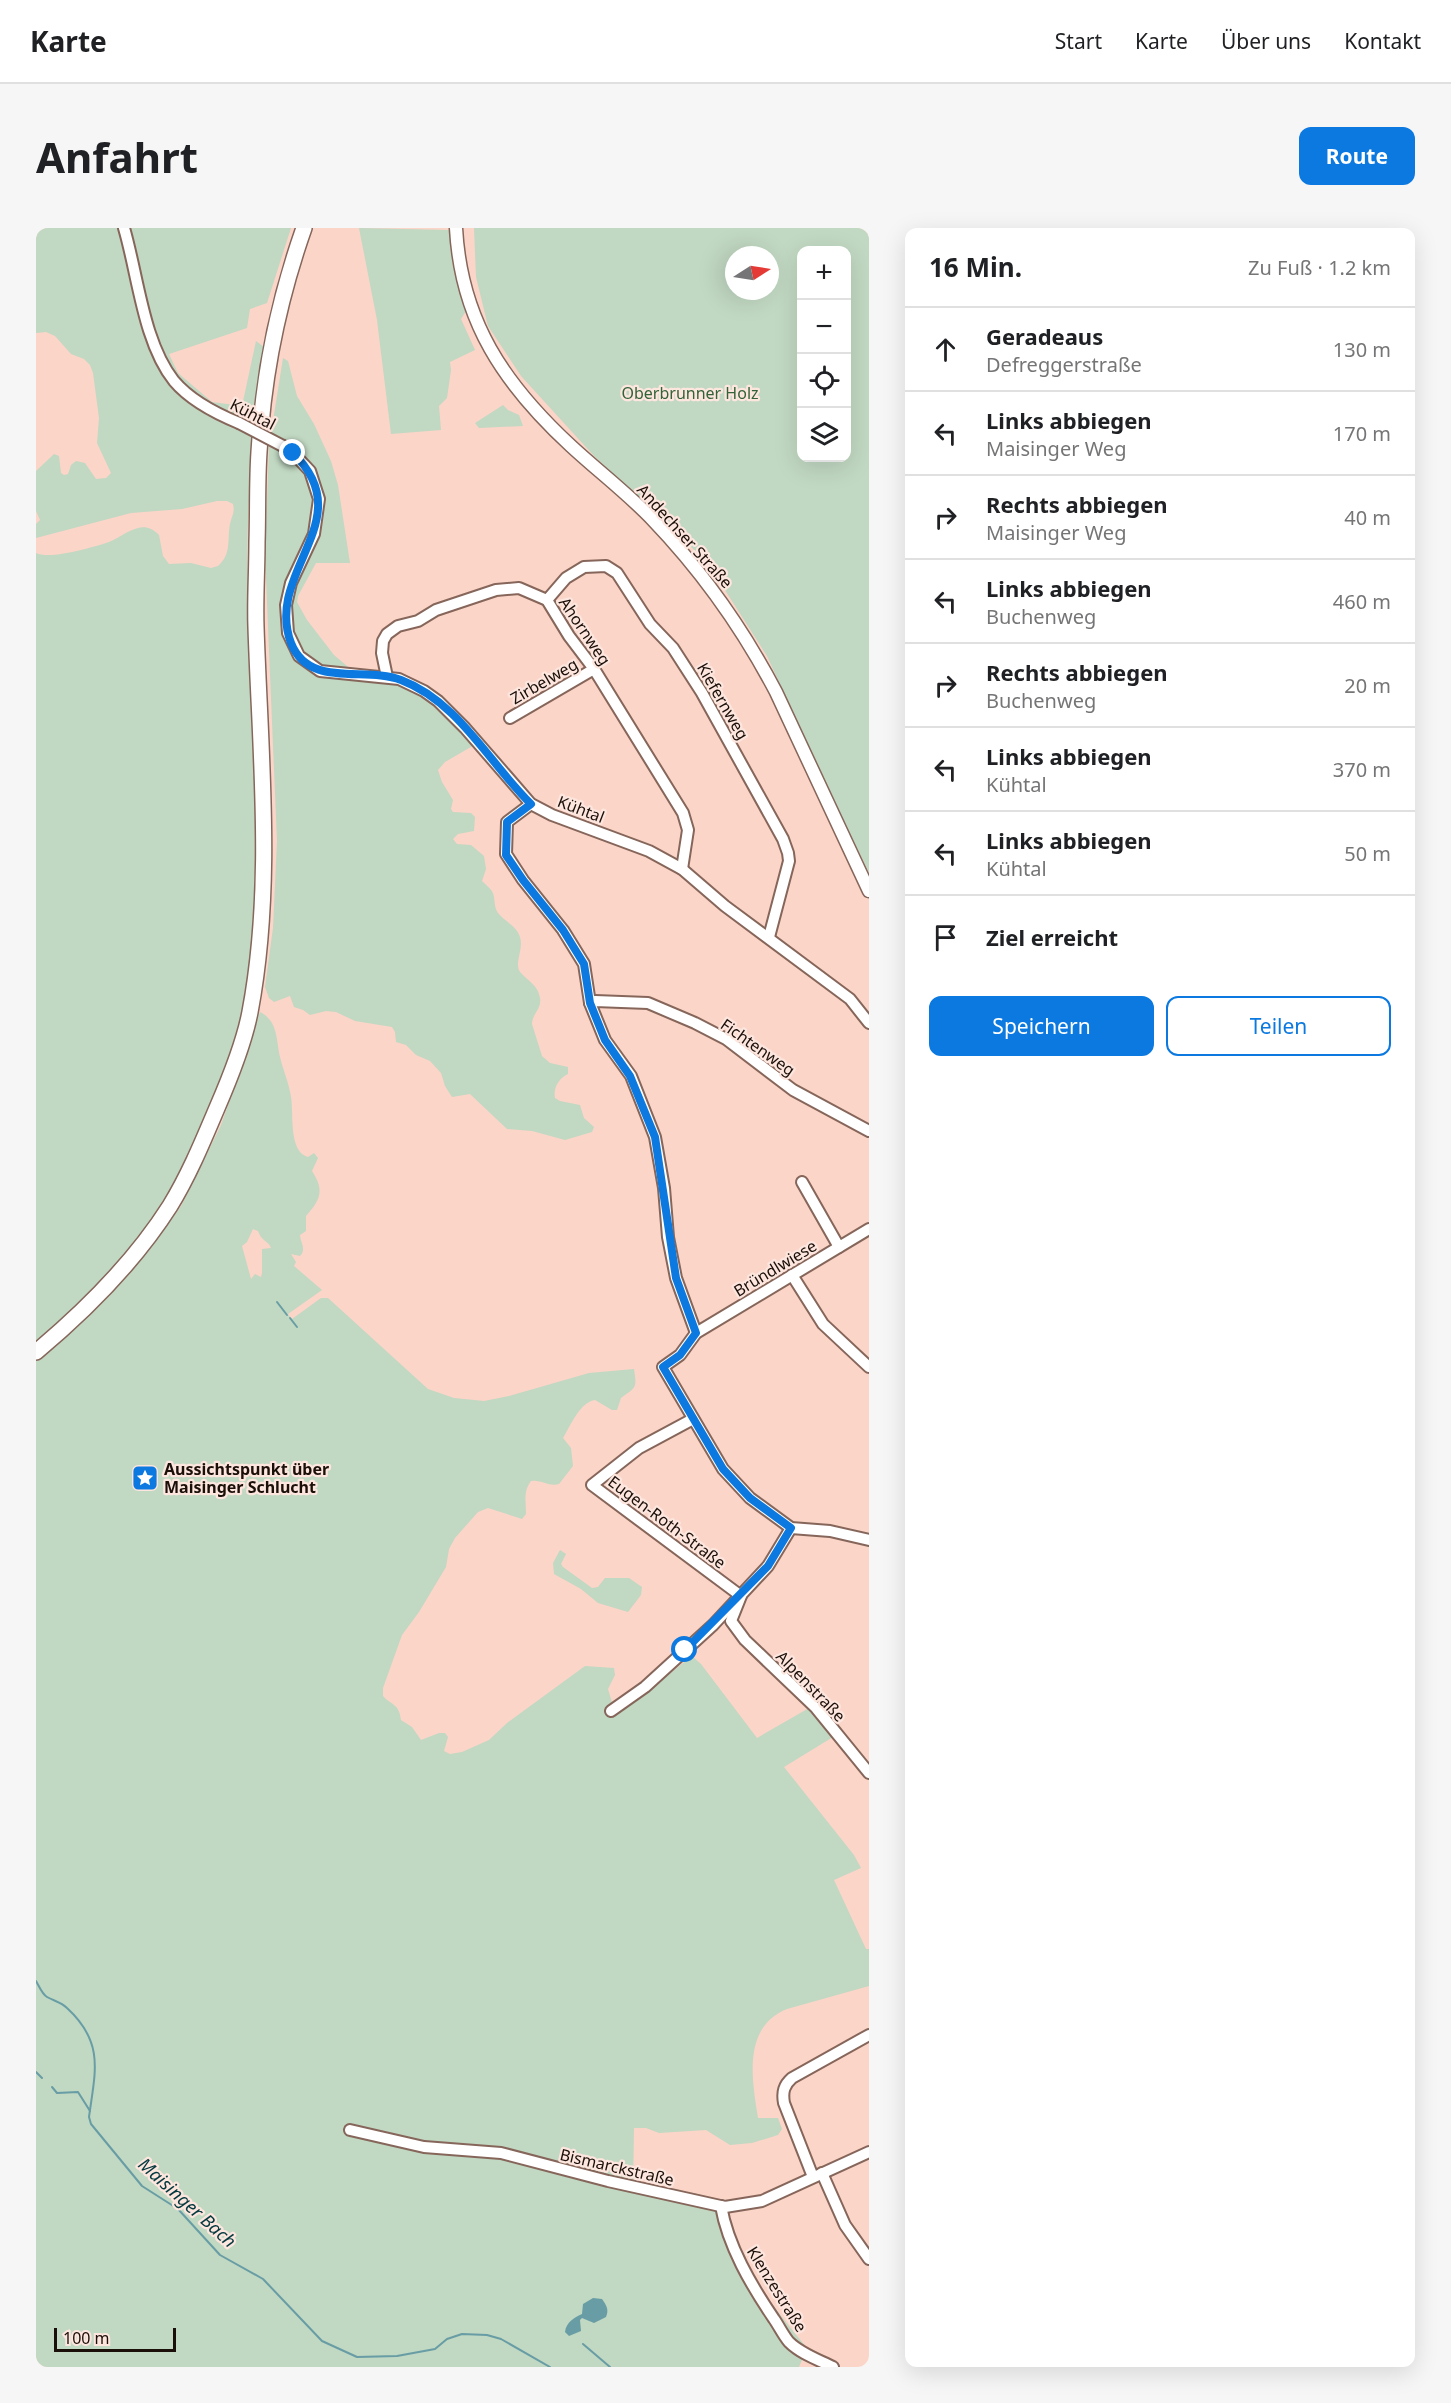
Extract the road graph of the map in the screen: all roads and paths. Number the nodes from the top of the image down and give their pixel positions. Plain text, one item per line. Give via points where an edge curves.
1 (124, 228) edge
2 (304, 228) edge
3 (456, 228) edge
4 (547, 600) junction
5 (594, 669) junction
6 (387, 677) junction
7 (510, 718) dead end
8 (531, 804) junction
9 (682, 869) junction
10 (869, 891) edge
11 (769, 938) junction
12 (590, 1003) junction
13 (869, 1023) edge
14 (869, 1131) edge
15 (802, 1182) dead end
16 (868, 1231) edge
17 (839, 1247) junction
18 (792, 1275) junction
19 (696, 1333) junction
20 (36, 1352) edge
21 (869, 1367) edge
22 (693, 1419) junction
23 (791, 1528) junction
24 (869, 1540) edge
25 (741, 1596) junction
26 (610, 1711) dead end
27 (869, 1773) edge
28 (869, 2035) edge
29 (350, 2130) dead end
30 (869, 2152) edge
31 (817, 2175) junction
32 (721, 2206) junction
33 (869, 2259) edge
34 (833, 2367) edge

1 - 6 street, Kühtal, bridge via 150,330 162,363 175,382 216,412 283,446 310,471 319,500 314,534 291,583 286,605 288,633 298,656 320,671
2 - 20 main road via 270,359 259,451 256,622 263,868 260,943 250,1014 227,1085 169,1206 130,1259
3 - 10 street, Andechser Straße via 467,299 481,334 532,408 648,515 716,593 776,692
4 - 5 street, Ahornweg
4 - 6 street, Ahornweg via 524,590 503,589 398,626 383,640
4 - 11 street, Kiefernweg via 579,569 610,568 681,660 728,737 788,853
5 - 7 street, Zirbelweg
5 - 9 street, Ahornweg via 685,816 688,830
6 - 8 street, Kühtal via 399,679 438,701
8 - 9 street, Kühtal via 649,851
8 - 12 street via 507,822 506,855 584,964
9 - 11 street, Kühtal
11 - 13 street, Kühtal via 850,999
12 - 14 street, Fichtenweg via 648,1003 695,1023 726,1039 793,1090
12 - 19 street via 605,1040 630,1076 655,1137 676,1278
15 - 17 street
16 - 17 street, Bründlwiese
17 - 18 street, Bründlwiese
18 - 19 street, Bründlwiese
18 - 21 street via 823,1324
19 - 22 street via 680,1355 663,1367
22 - 23 street via 723,1469 750,1498
22 - 25 street, Eugen-Roth-Straße via 639,1448 592,1485
23 - 24 street
23 - 25 street via 768,1566
25 - 26 street via 645,1687
25 - 27 street, Alpenstraße via 731,1621 744,1640 816,1708
28 - 31 street via 792,2078 782,2094
29 - 32 street, Bismarckstraße via 424,2147 501,2153
30 - 31 street, Bismarckstraße
31 - 32 street, Bismarckstraße via 762,2201
31 - 33 street
32 - 34 street, Klenzestraße via 737,2256 767,2309 790,2342

